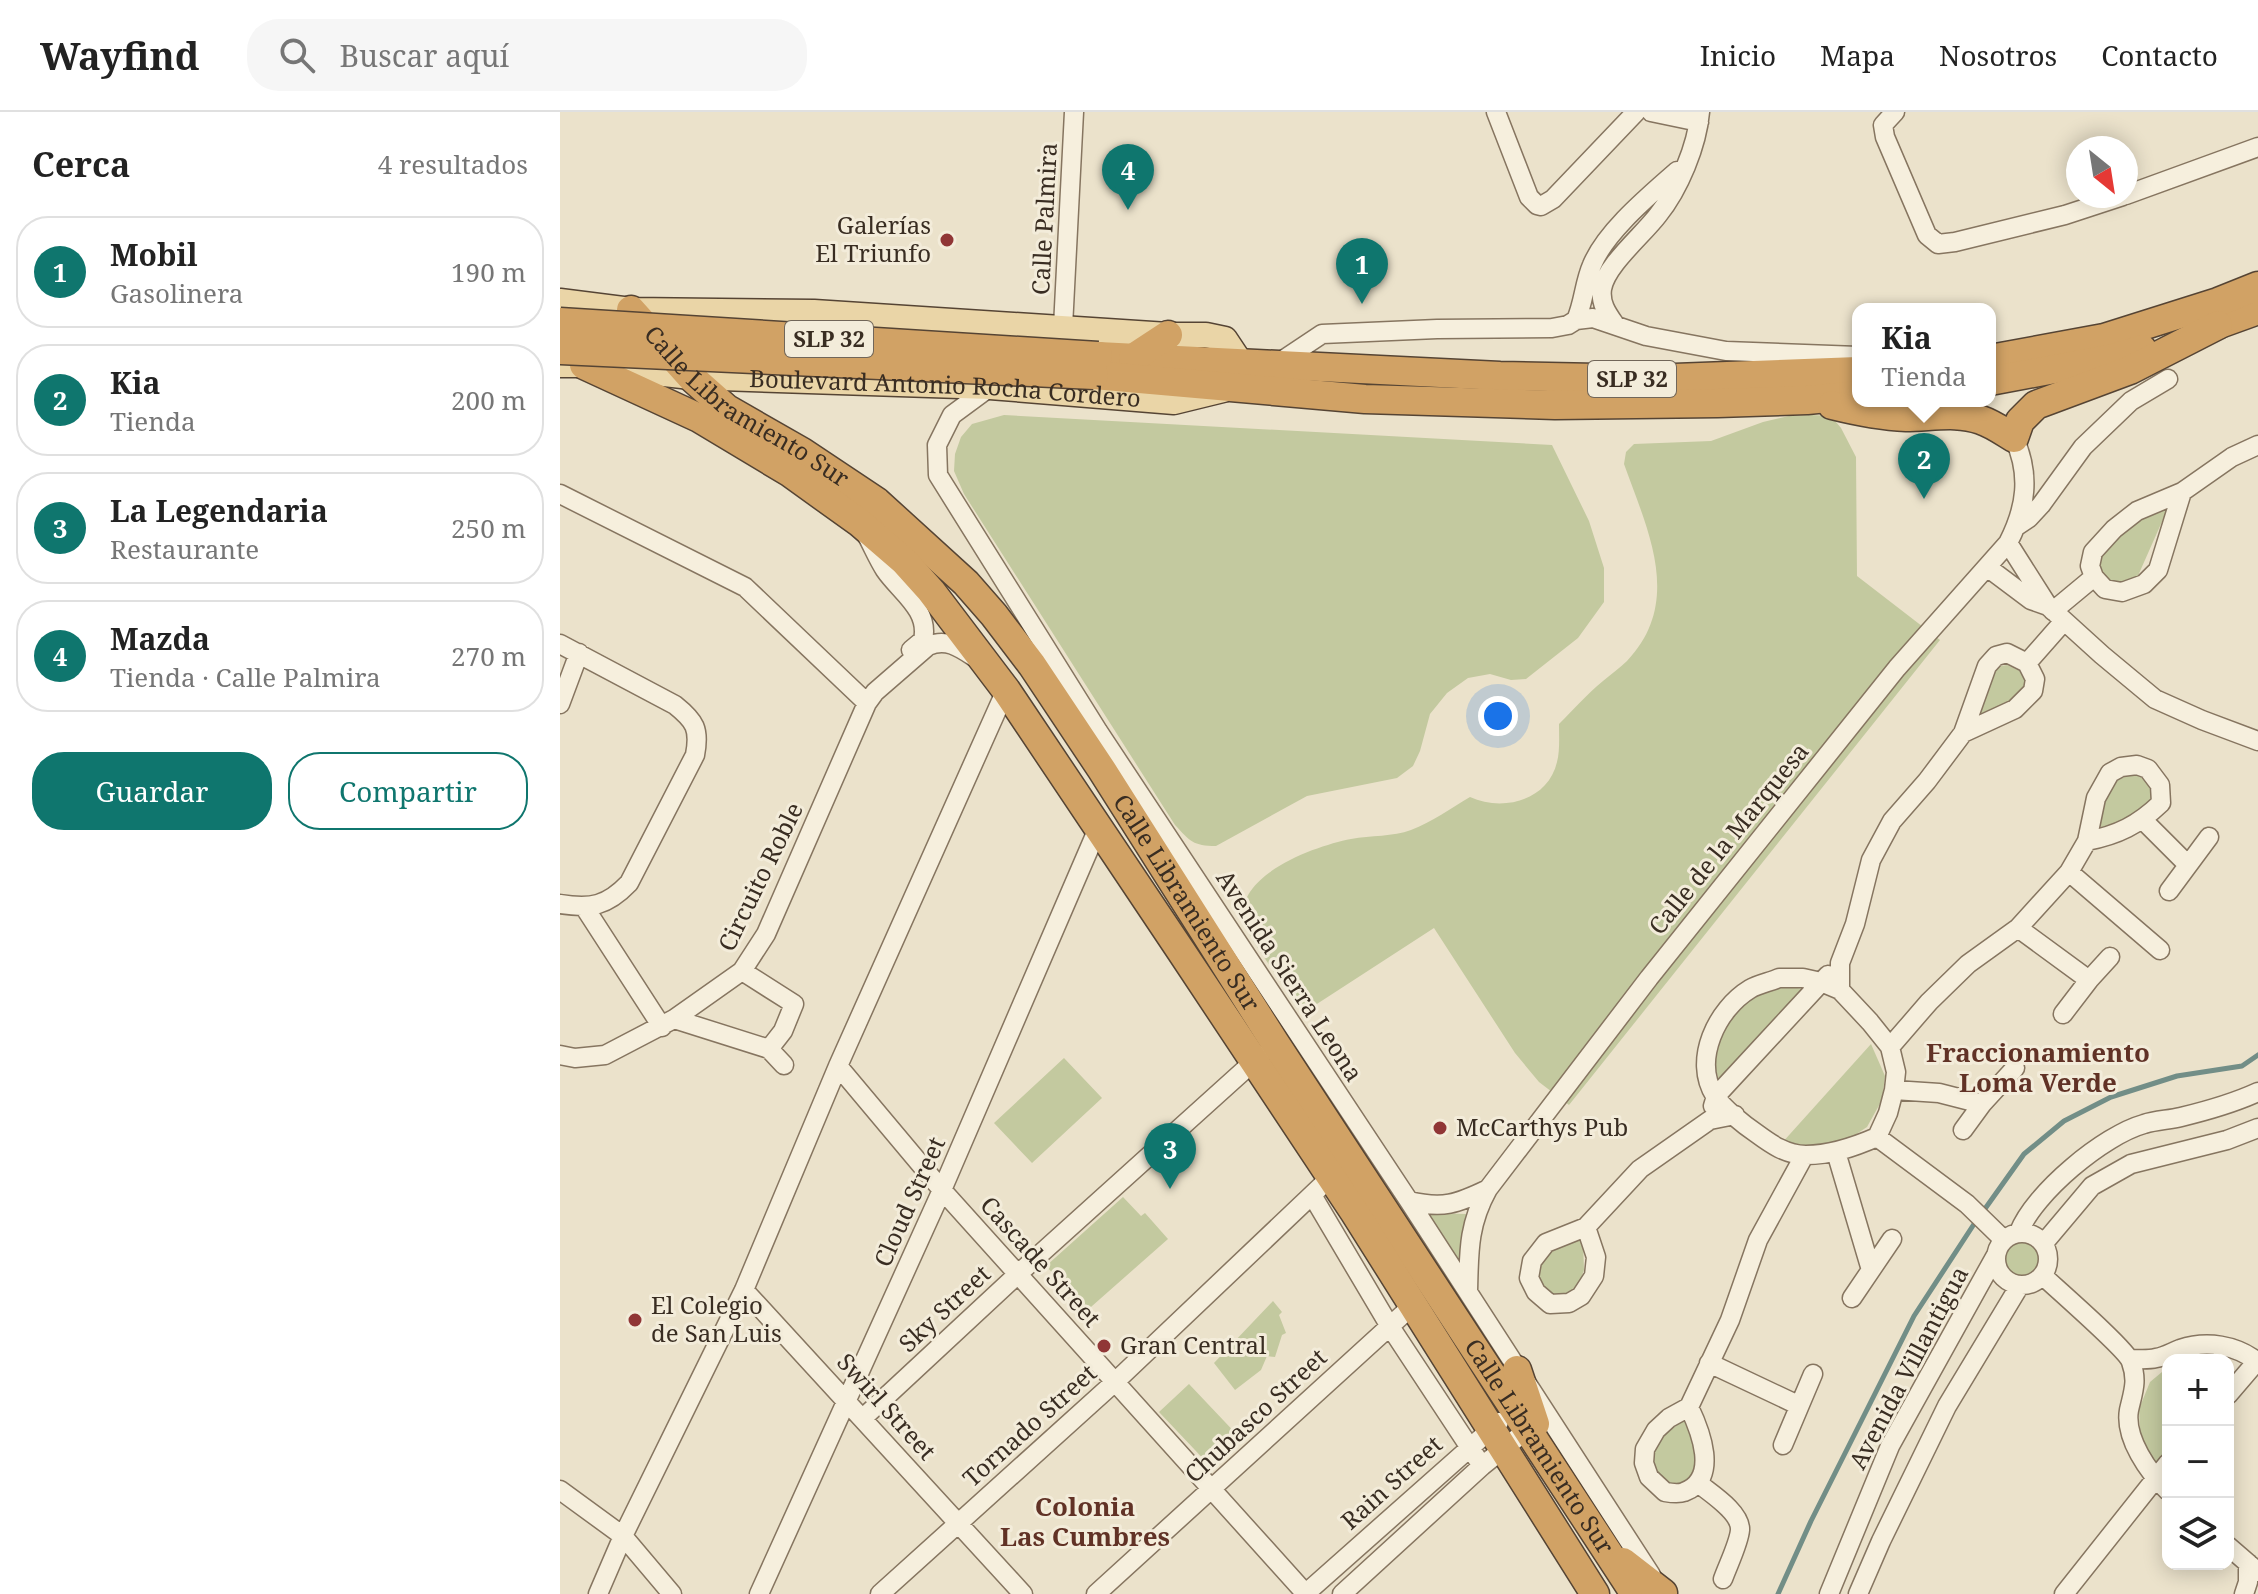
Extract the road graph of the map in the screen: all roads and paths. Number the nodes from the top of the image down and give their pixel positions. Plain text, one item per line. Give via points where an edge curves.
1 (1074, 112) edge
2 (1496, 112) edge
3 (1636, 112) edge
4 (1651, 112) edge
5 (1895, 112) edge
6 (1699, 117) edge
7 (2258, 147) edge
8 (1686, 163) junction
9 (2138, 191) edge
10 (2087, 208) edge
11 (2258, 286) edge
12 (560, 301) edge
13 (631, 310) junction
14 (2258, 310) edge
15 (1576, 320) junction
16 (560, 322) edge
17 (1614, 323) junction
18 (2218, 325) junction
19 (1063, 327) junction
20 (1168, 335) junction
21 (560, 350) edge
22 (1852, 356) edge
23 (1133, 358) junction
24 (1996, 358) edge
25 (572, 365) edge
26 (1096, 365) junction
27 (1276, 365) junction
28 (1852, 371) edge
29 (1237, 376) junction
30 (691, 377) junction
31 (2168, 379) dead end
32 (1996, 380) edge
33 (990, 387) junction
34 (1852, 396) edge
35 (1807, 400) junction
36 (2014, 438) junction
37 (2258, 445) edge
38 (2182, 492) junction
39 (560, 494) edge
40 (860, 523) junction
41 (2012, 535) junction
42 (1987, 567) junction
43 (2094, 577) junction
44 (2055, 613) junction
45 (926, 643) junction
46 (560, 644) edge
47 (579, 653) junction
48 (2027, 663) junction
49 (989, 666) junction
50 (846, 683) junction
51 (1006, 690) junction
52 (867, 703) junction
53 (560, 704) edge
54 (1098, 731) junction
55 (1963, 733) junction
56 (2258, 741) edge
57 (1102, 770) junction
58 (2143, 820) junction
59 (1099, 826) junction
60 (2209, 837) dead end
61 (2087, 841) junction
62 (2188, 865) junction
63 (2069, 872) junction
64 (2169, 891) dead end
65 (560, 904) edge
66 (585, 908) junction
67 (2018, 928) junction
68 (2160, 950) dead end
69 (2110, 957) dead end
70 (1840, 963) junction
71 (742, 971) junction
72 (2089, 980) junction
73 (1821, 982) junction
74 (1840, 990) junction
75 (2063, 1014) dead end
76 (668, 1023) junction
77 (1890, 1047) junction
78 (769, 1049) junction
79 (1264, 1052) junction
80 (560, 1055) edge
81 (784, 1065) dead end
82 (838, 1066) junction
83 (2015, 1068) dead end
84 (1894, 1090) junction
85 (2258, 1092) edge
86 (1716, 1096) junction
87 (1982, 1104) junction
88 (1735, 1115) junction
89 (1710, 1120) junction
90 (2258, 1128) edge
91 (1963, 1130) dead end
92 (1877, 1137) junction
93 (1836, 1152) junction
94 (1804, 1156) junction
95 (1331, 1178) junction
96 (1488, 1189) junction
97 (942, 1190) junction
98 (1409, 1201) junction
99 (1586, 1227) dead end
100 (2003, 1238) junction
101 (1892, 1239) dead end
102 (2044, 1243) junction
103 (1871, 1270) junction
104 (1018, 1274) junction
105 (2043, 1276) junction
106 (2020, 1285) junction
107 (744, 1290) junction
108 (1468, 1292) junction
109 (1852, 1298) dead end
110 (1412, 1306) junction
111 (1389, 1325) junction
112 (2254, 1356) edge
113 (2131, 1359) junction
114 (1709, 1363) junction
115 (1517, 1370) junction
116 (1813, 1374) dead end
117 (1116, 1381) junction
118 (2234, 1386) edge
119 (847, 1400) junction
120 (1798, 1405) junction
121 (1689, 1407) junction
122 (863, 1418) junction
123 (1520, 1420) junction
124 (1783, 1445) dead end
125 (1469, 1447) junction
126 (1492, 1447) junction
127 (1549, 1463) junction
128 (2162, 1476) edge
129 (2162, 1479) edge
130 (1698, 1483) junction
131 (560, 1490) edge
132 (1212, 1490) junction
133 (959, 1523) junction
134 (623, 1536) junction
135 (1604, 1547) junction
136 (2234, 1553) edge
137 (2253, 1575) edge
138 (1723, 1579) dead end
139 (598, 1594) edge
140 (672, 1594) edge
141 (759, 1594) edge
142 (880, 1594) edge
143 (1023, 1594) edge
144 (1096, 1594) edge
145 (1305, 1594) edge
146 (1342, 1594) edge
147 (1595, 1594) edge
148 (1635, 1594) edge
149 (1663, 1594) edge
150 (1829, 1594) edge
151 (1858, 1594) edge
152 (2064, 1594) edge

1 - 19 street, Calle Palmira
2 - 3 street via 1529,197 1541,206
4 - 6 street
5 - 10 street via 1883,125 1885,137 1927,235 1938,244
6 - 8 street
7 - 9 street
8 - 15 street via 1601,248
8 - 17 street via 1664,207 1603,285 1602,302
11 - 24 highway via 2104,338
12 - 13 main road
13 - 19 main road via 814,312
13 - 30 highway, Calle Libramiento Sur
14 - 18 highway
15 - 17 street
15 - 27 street via 1552,328 1322,334
16 - 26 highway, SLP 32, bridge
17 - 22 street via 1646,336 1726,351
18 - 32 highway via 2113,358
18 - 36 highway via 2130,370 2036,405 2020,421
19 - 20 main road
20 - 23 highway
20 - 29 main road via 1225,339
21 - 26 highway, SLP 32, bridge
23 - 26 highway, SLP 32
23 - 29 highway, SLP 32
25 - 30 main road, Boulevard Antonio Rocha Cordero
25 - 40 highway, Calle Libramiento Sur via 699,418
26 - 29 highway, SLP 32
27 - 28 highway, SLP 32 via 1648,379
27 - 29 highway, SLP 32
29 - 33 main road, Boulevard Antonio Rocha Cordero via 1174,402
29 - 35 highway, SLP 32 via 1365,399 1555,405
30 - 33 main road, Boulevard Antonio Rocha Cordero
30 - 57 highway, Calle Libramiento Sur via 727,409 877,502 966,583 1032,665
31 - 41 street, Calle de la Marquesa via 2131,401 2083,447
33 - 54 street, Avenida Sierra Leona via 952,415 937,445 938,475
34 - 35 highway, SLP 32
35 - 36 highway via 1906,417 1981,419
36 - 41 street, Calle de la Marquesa via 2026,485
37 - 38 street
38 - 43 street via 2137,511 2114,529 2093,552
38 - 43 street via 2158,570 2144,584 2122,592 2105,589
39 - 50 street via 745,587
40 - 45 street via 885,570 922,616
40 - 49 highway, Calle Libramiento Sur via 904,561
41 - 42 street, Calle de la Marquesa
41 - 44 street
42 - 44 street
42 - 96 street, Calle de la Marquesa via 1887,681
43 - 44 street
44 - 48 street
44 - 56 street via 2155,699
45 - 49 street via 953,644
45 - 50 street via 882,677
45 - 52 street, Circuito Roble
46 - 47 street
47 - 53 street
47 - 66 street via 675,705 692,719 698,738 695,755 629,883 604,902
48 - 55 street via 2035,679 2033,691 2015,709
48 - 55 street via 2007,653 1996,656 1978,686
49 - 51 highway, Calle Libramiento Sur
50 - 52 street
51 - 59 highway, Calle Libramiento Sur
51 - 82 street
52 - 71 street, Circuito Roble via 766,934
54 - 57 highway
54 - 98 street, Avenida Sierra Leona
55 - 70 street via 1892,821 1871,860
57 - 79 highway, Calle Libramiento Sur
58 - 61 street
58 - 61 street via 2161,803 2160,785 2148,769 2121,767 2110,773 2096,798
58 - 62 street
59 - 79 highway, Calle Libramiento Sur
59 - 97 street, Cloud Street
60 - 62 street
61 - 63 street
62 - 64 street
63 - 67 street
63 - 68 street
65 - 66 street
66 - 76 street
67 - 72 street
67 - 77 street via 1968,964
69 - 72 street
70 - 73 street
70 - 74 street
71 - 76 street, Circuito Roble
71 - 78 street via 794,1004
72 - 75 street
73 - 74 street
73 - 86 street
73 - 86 street via 1779,978 1751,988 1726,1009 1711,1033 1708,1059 1708,1078
74 - 77 street
76 - 78 street
76 - 80 street, Circuito Roble via 605,1055
77 - 84 street
78 - 81 street
79 - 95 highway, Calle Libramiento Sur
79 - 104 street, Sky Street
82 - 97 street, Cascade Street
82 - 107 street
83 - 87 street
84 - 87 street via 1939,1093
84 - 92 street
85 - 100 street, Avenida Villantigua via 2142,1124 2098,1147
86 - 88 street
86 - 89 street
87 - 91 street
88 - 89 street
88 - 94 street via 1780,1150
89 - 99 street via 1640,1169
90 - 102 street via 2131,1164 2092,1186
92 - 93 street
92 - 100 street via 1967,1204
93 - 94 street
93 - 103 street
94 - 114 street via 1758,1240
95 - 110 highway, Calle Libramiento Sur
95 - 111 street
95 - 117 street, Tornado Street
95 - 123 highway, Calle Libramiento Sur
96 - 98 street via 1446,1206
96 - 108 street, Calle de la Marquesa via 1471,1233
97 - 104 street, Cascade Street
97 - 119 street, Cloud Street
98 - 108 street, Avenida Sierra Leona
100 - 102 street via 2033,1234
100 - 106 street via 1999,1271
100 - 150 street, Avenida Villantigua via 1890,1446
101 - 103 street
102 - 105 street via 2049,1254
103 - 109 street
104 - 117 street, Cascade Street
104 - 122 street, Sky Street
105 - 106 street
105 - 113 street
106 - 151 street via 1947,1406
107 - 119 street, Swirl Street
107 - 134 street
108 - 115 street, Avenida Sierra Leona
110 - 111 street, Chubasco Street
110 - 126 highway, Calle Libramiento Sur
111 - 125 street
111 - 132 street, Chubasco Street
112 - 113 street via 2208,1345
112 - 118 street
113 - 128 street via 2136,1386 2128,1414 2133,1440 2144,1464
114 - 120 street
114 - 121 street
115 - 127 highway
115 - 149 street, Avenida Sierra Leona
116 - 120 street
117 - 132 street, Cascade Street
117 - 133 street, Tornado Street
119 - 122 street, Swirl Street
119 - 141 street, Cloud Street
120 - 124 street
121 - 130 street via 1704,1450
121 - 130 street via 1656,1430 1644,1463 1649,1477 1665,1492 1683,1493
122 - 133 street, Swirl Street
123 - 126 street, Rain Street
123 - 127 highway, Calle Libramiento Sur
125 - 126 street, Rain Street
125 - 126 street
125 - 145 street, Rain Street
126 - 146 street, Rain Street
126 - 147 highway, Calle Libramiento Sur
127 - 135 highway, Calle Libramiento Sur
129 - 152 street
130 - 138 street via 1739,1521
131 - 134 street
132 - 144 street, Chubasco Street
132 - 145 street, Cascade Street
133 - 142 street, Tornado Street
133 - 143 street, Swirl Street
134 - 139 street
134 - 140 street
135 - 148 highway, Calle Libramiento Sur
135 - 149 highway
136 - 137 street

